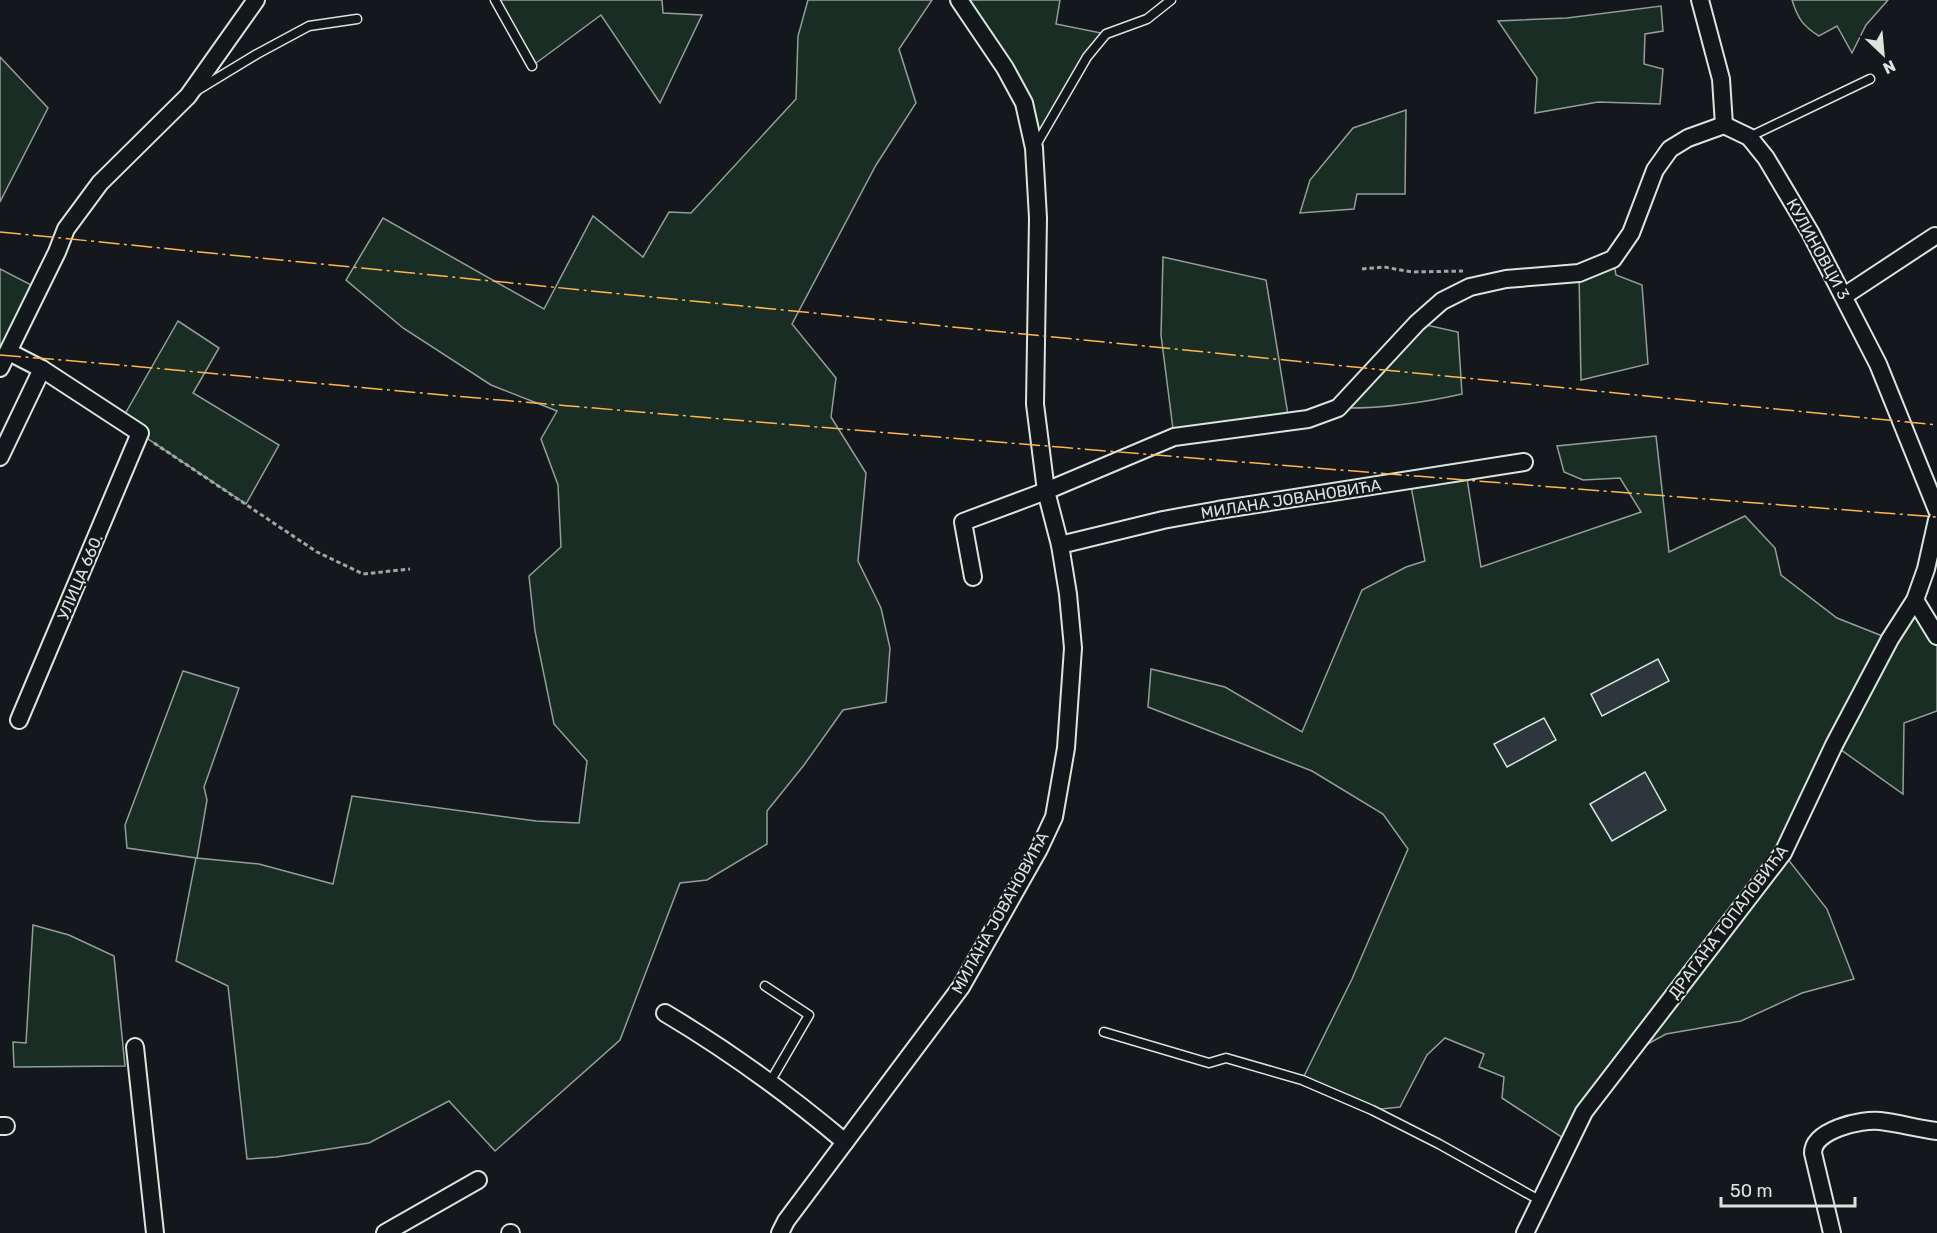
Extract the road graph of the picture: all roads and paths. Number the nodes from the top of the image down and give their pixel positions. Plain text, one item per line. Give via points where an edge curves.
1 (256, 0) edge
2 (495, 0) edge
3 (959, 0) edge
4 (1171, 0) edge
5 (1700, 0) edge
6 (357, 19) dead end
7 (532, 66) dead end
8 (1870, 79) dead end
9 (188, 96) junction
10 (1724, 125) junction
11 (1749, 137) junction
12 (1034, 148) junction
13 (1935, 236) dead end
14 (1362, 269) dead end
15 (1468, 272) dead end
16 (1844, 296) junction
17 (9, 352) junction
18 (0, 368) edge
19 (42, 369) junction
20 (140, 434) junction
21 (0, 457) edge
22 (1524, 462) dead end
23 (1046, 492) junction
24 (1937, 510) edge
25 (1937, 520) edge
26 (1060, 545) junction
27 (1932, 568) edge
28 (410, 569) dead end
29 (974, 577) dead end
30 (1915, 600) junction
31 (1937, 636) edge
32 (19, 720) dead end
33 (765, 986) dead end
34 (665, 1013) dead end
35 (1104, 1032) dead end
36 (135, 1047) dead end
37 (771, 1082) junction
38 (1937, 1131) edge
39 (846, 1142) junction
40 (478, 1180) dead end
41 (1540, 1201) junction
42 (155, 1233) edge
43 (385, 1233) edge
44 (780, 1233) edge
45 (1525, 1233) edge
46 (1832, 1233) edge

1 - 9 street
2 - 7 lane
3 - 12 street, МИЛАНА ЈОВАНОВИЋА via 1024,103
4 - 12 lane via 1147,19 1106,34 1087,57
5 - 10 street via 1721,79
6 - 9 lane via 309,26
8 - 11 lane
9 - 17 street via 100,183 66,229
10 - 11 street, КУЛИНОВЦИ 3
10 - 23 street via 1670,149 1656,170 1631,233 1613,259 1579,273 1506,279 1470,287 1442,301 1338,408 1308,419 1174,437
11 - 16 street, КУЛИНОВЦИ 3 via 1766,158
12 - 23 street, МИЛАНА ЈОВАНОВИЋА via 1038,218 1035,404
13 - 16 street
14 - 15 path
16 - 24 street, КУЛИНОВЦИ 3 via 1892,393
17 - 18 street
17 - 19 street
19 - 20 street
19 - 21 street
20 - 28 path via 317,552 363,574
20 - 32 street, УЛИЦА 660.
22 - 26 street, МИЛАНА ЈОВАНОВИЋА via 1218,510
23 - 26 street, МИЛАНА ЈОВАНОВИЋА
23 - 29 street via 963,522
25 - 27 street, ДРАГАНА ТОПАЛОВИЋА
26 - 39 street, МИЛАНА ЈОВАНОВИЋА via 1073,648 1066,748 1054,817 961,987
27 - 30 street, ДРАГАНА ТОПАЛОВИЋА
30 - 31 street
30 - 41 street, ДРАГАНА ТОПАЛОВИЋА via 1834,745 1783,853 1584,1112
33 - 37 lane via 809,1015
34 - 37 street
35 - 41 lane via 1209,1063 1226,1058 1302,1080 1439,1144
36 - 42 street
37 - 39 street
38 - 46 street via 1878,1121 1821,1136 1813,1153
39 - 44 street, МИЛАНА ЈОВАНОВИЋА
40 - 43 street
41 - 45 street, ДРАГАНА ТОПАЛОВИЋА

